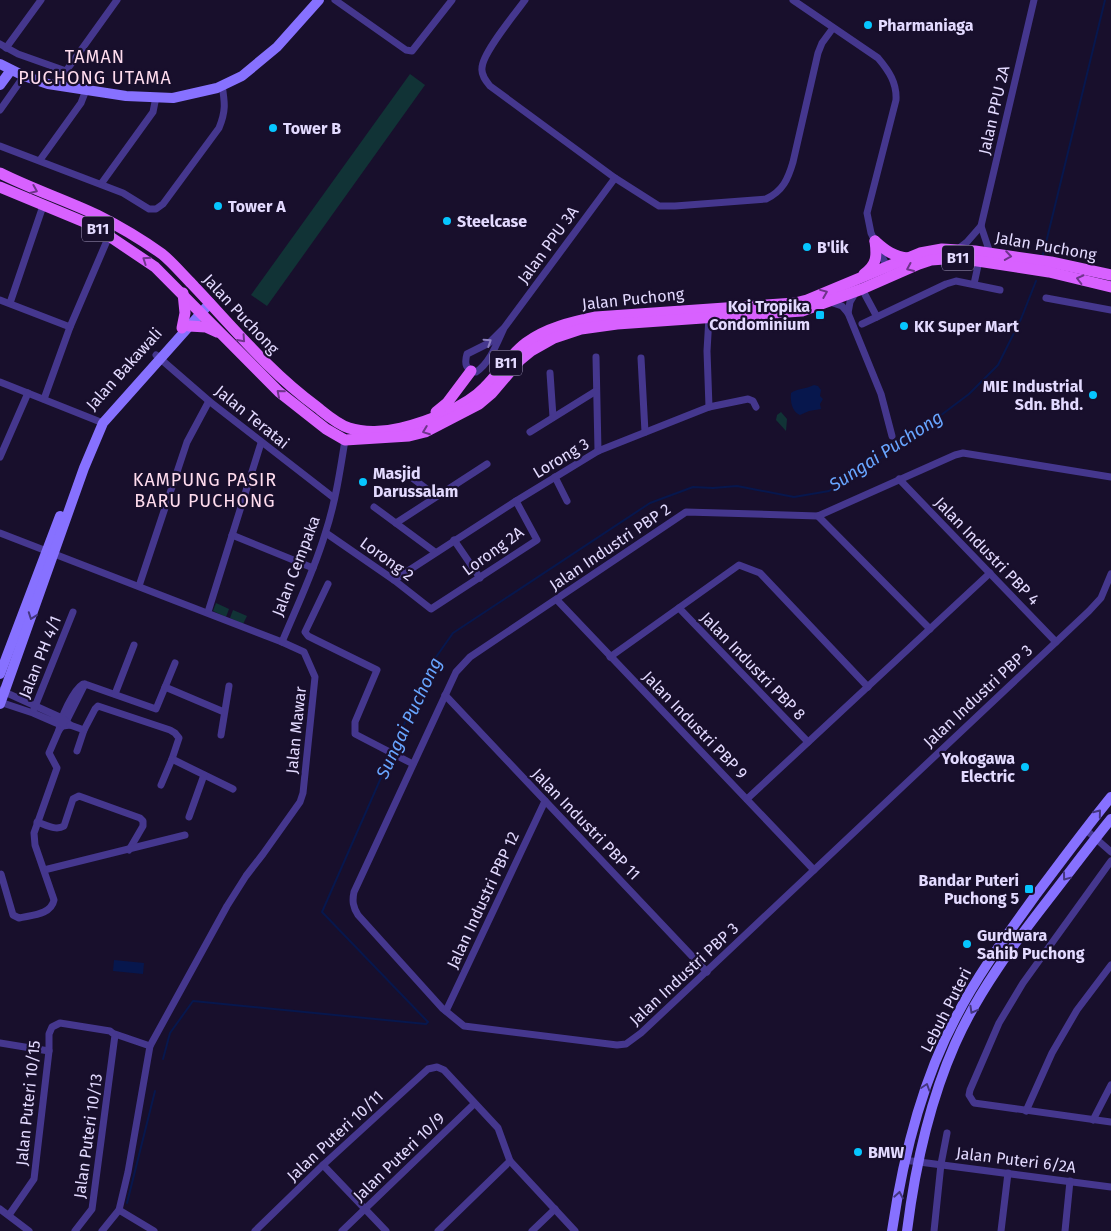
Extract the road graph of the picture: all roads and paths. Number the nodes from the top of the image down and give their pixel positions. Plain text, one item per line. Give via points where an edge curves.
1 (41, 0) edge
2 (117, 0) edge
3 (319, 0) edge
4 (335, 0) edge
5 (452, 0) edge
6 (524, 0) edge
7 (793, 0) edge
8 (1034, 0) edge
9 (833, 28) junction
10 (3, 46) edge
11 (3, 67) edge
12 (66, 71) junction
13 (24, 76) junction
14 (0, 85) edge
15 (56, 85) junction
16 (222, 85) junction
17 (86, 90) junction
18 (156, 97) junction
19 (0, 110) edge
20 (0, 146) edge
21 (40, 160) junction
22 (0, 173) edge
23 (615, 178) junction
24 (100, 184) junction
25 (0, 187) edge
26 (43, 206) junction
27 (981, 226) junction
28 (109, 236) junction
29 (875, 241) junction
30 (958, 249) junction
31 (990, 253) junction
32 (908, 258) junction
33 (978, 261) junction
34 (1027, 264) junction
35 (1050, 267) junction
36 (889, 272) junction
37 (1111, 275) edge
38 (974, 284) junction
39 (858, 287) junction
40 (1111, 287) edge
41 (1000, 290) dead end
42 (182, 292) junction
43 (1046, 298) dead end
44 (0, 300) edge
45 (208, 302) junction
46 (830, 302) junction
47 (10, 303) junction
48 (1111, 310) edge
49 (200, 311) junction
50 (848, 313) junction
51 (709, 317) junction
52 (877, 317) junction
53 (862, 324) dead end
54 (70, 327) junction
55 (185, 327) junction
56 (504, 328) junction
57 (222, 335) junction
58 (158, 356) junction
59 (596, 357) dead end
60 (641, 358) dead end
61 (470, 371) junction
62 (550, 373) dead end
63 (0, 382) edge
64 (596, 391) junction
65 (28, 394) junction
66 (44, 399) junction
67 (209, 402) junction
68 (709, 407) junction
69 (756, 407) dead end
70 (553, 417) junction
71 (100, 422) junction
72 (415, 424) junction
73 (530, 432) dead end
74 (645, 432) junction
75 (892, 436) dead end
76 (345, 440) junction
77 (260, 442) junction
78 (598, 451) junction
79 (0, 457) edge
80 (487, 464) dead end
81 (403, 471) dead end
82 (555, 477) junction
83 (1111, 477) edge
84 (899, 479) junction
85 (436, 496) junction
86 (334, 498) junction
87 (516, 501) junction
88 (567, 501) dead end
89 (374, 507) dead end
90 (818, 516) junction
91 (396, 523) junction
92 (0, 533) edge
93 (326, 533) junction
94 (232, 535) junction
95 (454, 540) junction
96 (435, 552) junction
97 (50, 553) junction
98 (314, 568) junction
99 (990, 573) junction
100 (1111, 574) edge
101 (480, 578) junction
102 (394, 580) junction
103 (328, 584) dead end
104 (140, 586) junction
105 (557, 600) junction
106 (679, 608) junction
107 (431, 609) joint
108 (73, 612) dead end
109 (208, 612) junction
110 (930, 629) junction
111 (282, 642) junction
112 (1056, 642) junction
113 (134, 645) dead end
114 (610, 657) junction
115 (175, 663) dead end
116 (0, 674) edge
117 (229, 686) dead end
118 (868, 687) junction
119 (165, 688) junction
120 (2, 691) edge
121 (115, 694) junction
122 (445, 696) junction
123 (0, 703) edge
124 (36, 705) junction
125 (224, 712) junction
126 (33, 713) junction
127 (63, 724) junction
128 (84, 730) junction
129 (221, 735) dead end
130 (808, 742) junction
131 (77, 751) dead end
132 (172, 759) junction
133 (413, 764) junction
134 (204, 775) junction
135 (161, 785) dead end
136 (232, 789) dead end
137 (1111, 796) edge
138 (747, 799) junction
139 (545, 801) junction
140 (190, 817) dead end
141 (1111, 819) edge
142 (37, 822) junction
143 (1085, 829) junction
144 (185, 835) dead end
145 (1098, 841) junction
146 (130, 850) junction
147 (1110, 851) edge
148 (1111, 861) edge
149 (44, 870) junction
150 (814, 870) junction
151 (1, 874) dead end
152 (1111, 966) edge
153 (707, 972) junction
154 (446, 1012) junction
155 (115, 1036) junction
156 (0, 1043) edge
157 (150, 1046) junction
158 (49, 1050) junction
159 (1111, 1085) edge
160 (474, 1104) junction
161 (1026, 1111) junction
162 (1093, 1120) junction
163 (1111, 1122) edge
164 (947, 1133) dead end
165 (510, 1160) junction
166 (904, 1160) junction
167 (918, 1161) junction
168 (941, 1164) junction
169 (323, 1165) junction
170 (1008, 1173) junction
171 (1070, 1181) junction
172 (1111, 1187) edge
173 (0, 1209) edge
174 (365, 1209) junction
175 (555, 1209) junction
176 (119, 1210) junction
177 (9, 1215) junction
178 (29, 1231) edge
179 (75, 1231) edge
180 (102, 1231) edge
181 (154, 1231) edge
182 (255, 1231) edge
183 (342, 1231) edge
184 (386, 1231) edge
185 (438, 1231) edge
186 (532, 1231) edge
187 (575, 1231) edge
188 (892, 1231) edge
189 (907, 1231) edge
190 (934, 1231) edge
191 (1001, 1231) edge
192 (1065, 1231) edge

1 - 10 street
2 - 12 street
3 - 16 main road via 277,47 242,76
4 - 5 street via 412,51
6 - 23 street via 483,61 484,78 490,86
7 - 9 street
8 - 27 street, Jalan PPU 2A
9 - 23 street via 818,53 788,179 774,196 659,206
9 - 29 street via 878,58 891,76 896,91 867,213
10 - 12 street
11 - 13 main road
11 - 14 main road
12 - 15 street
13 - 15 main road
13 - 19 street
15 - 17 main road
16 - 18 main road via 173,98
16 - 24 street via 226,103 219,128 163,204 149,210 123,193
17 - 18 main road
17 - 21 street via 81,103
18 - 24 street via 153,112
20 - 21 street
21 - 24 street
22 -> 45 main road, Jalan Puchong / B11 via 118,226 164,255
23 - 56 street, Jalan PPU 3A
25 - 26 main road, Jalan Puchong / B11
26 - 28 main road, Jalan Puchong / B11 via 89,224
26 - 47 street
27 - 30 street
27 - 31 street
42 -> 28 main road, Jalan Puchong / B11 via 156,267
28 - 54 street
29 - 32 main road via 894,255
29 - 36 street
29 - 39 main road via 877,256
30 - 31 main road, Jalan Puchong / B11
30 - 32 main road, Jalan Puchong / B11 via 929,251
31 -> 34 main road, Jalan Puchong / B11
32 - 36 main road, Jalan Puchong / B11
33 - 34 main road, Jalan Puchong / B11
33 -> 36 main road, Jalan Puchong / B11 via 958,258 931,260
33 - 38 street
34 - 35 main road, Jalan Puchong / B11
35 - 37 main road, Jalan Puchong / B11
40 -> 35 main road, Jalan Puchong / B11
36 - 39 main road, Jalan Puchong / B11
38 - 41 street
38 - 52 street via 946,284
39 - 46 main road, Jalan Puchong / B11
39 - 50 street
39 - 52 street
72 -> 39 main road, Jalan Puchong / B11 via 470,399 484,389 525,344 565,324 596,317 795,303
42 - 49 main road, Jalan Puchong / B11
42 - 55 main road
43 - 48 street
44 - 47 street
45 - 49 main road, Jalan Bakawali
45 -> 72 main road, Jalan Puchong / B11 via 292,389 341,424 360,430 381,431
46 - 50 street via 842,306
46 - 51 main road, Jalan Puchong / B11 via 802,312
47 - 54 street
49 - 55 main road, Jalan Bakawali
49 - 57 main road, Jalan Puchong / B11
50 - 75 street via 881,394
51 - 68 street
51 -> 76 main road, Jalan Puchong / B11 via 600,326 565,334 531,351 479,404 425,432
52 - 53 street
54 - 66 street
55 - 57 main road via 206,327
55 - 58 main road, Jalan Bakawali
56 - 61 street, Jalan PPU 3A via 481,369
61 -> 56 street, Jalan PPU 3A via 466,367 467,354 490,343
76 -> 57 main road, Jalan Puchong / B11 via 279,392
58 - 67 street, Jalan Teratai
58 - 71 main road, Jalan Bakawali via 103,411
59 - 64 street
60 - 74 street
61 - 72 main road via 447,403
62 - 70 street
63 - 65 street
64 - 70 street
64 - 78 street
65 - 66 street
65 - 79 street
66 - 71 street
67 - 77 street, Jalan Teratai
67 - 104 street via 187,442
68 - 69 street, Lorong 3 via 748,399
68 - 74 street, Lorong 3
70 - 73 street
71 - 97 main road, Jalan Bakawali
74 - 78 street, Lorong 3
76 - 86 street, Jalan Cempaka
77 - 86 street, Jalan Teratai
77 - 94 street
78 - 82 street, Lorong 3
80 - 85 street
81 - 85 street
82 - 87 street, Lorong 3
82 - 88 street
83 - 84 street, Jalan Industri PBP 2 via 963,453
84 - 90 street, Jalan Industri PBP 2
84 - 99 street, Jalan Industri PBP 4
85 - 91 street
86 - 93 street, Jalan Cempaka
87 - 95 street, Lorong 3
87 - 101 street, Lorong 2A via 536,540
89 - 91 street
90 - 105 street, Jalan Industri PBP 2 via 686,512
90 - 110 street
91 - 96 street
92 - 97 street, Jalan Mawar
93 - 98 street, Jalan Cempaka
93 - 102 street, Lorong 2
94 - 98 street
94 - 109 street
95 - 96 street, Lorong 3
95 - 101 street
96 - 102 street, Lorong 3
97 - 104 street, Jalan Mawar
97 - 116 main road
97 -> 120 main road
98 - 111 street, Jalan Cempaka
99 - 110 street
99 - 112 street, Jalan Industri PBP 4
100 - 112 street, Jalan Industri PBP 3 via 1101,598
101 - 107 street, Lorong 2A
102 - 107 street, Lorong 2
103 - 133 street via 305,632 377,670 355,722 355,734
104 - 109 street, Jalan Mawar
105 - 114 street, Jalan Industri PBP 9
105 - 122 street, Jalan Industri PBP 2 via 470,657 456,672
106 - 114 street
106 - 118 street via 739,565 760,573
106 - 130 street, Jalan Industri PBP 8
108 - 124 street, Jalan PH 4/1
109 - 111 street, Jalan Mawar
110 - 118 street
111 - 157 street, Jalan Mawar via 304,652 315,677 300,802 227,906
112 - 150 street, Jalan Industri PBP 3
113 - 121 street
114 - 138 street, Jalan Industri PBP 9
115 - 119 street
117 - 125 street
118 - 130 street
119 - 121 street via 156,709
119 - 125 street
120 - 123 main road
120 - 124 street
121 - 127 street via 83,684 77,689
122 - 133 street, Jalan Industri PBP 3
122 - 139 street, Jalan Industri PBP 11
123 - 126 street
124 - 126 street, Jalan PH 4/1
124 - 127 street
125 - 129 street
126 - 127 street
127 - 128 street
127 - 142 street via 49,753 57,768
128 - 131 street
128 - 132 street via 98,706 175,733 179,738
130 - 138 street
132 - 134 street
132 - 135 street
133 - 154 street, Jalan Industri PBP 3 via 354,892 354,908
134 - 136 street
134 - 140 street
143 -> 137 main road, Lebuh Puteri
138 - 150 street, Jalan Industri PBP 9
139 - 153 street, Jalan Industri PBP 11
139 - 154 street, Jalan Industri PBP 12
141 - 145 main road, Lebuh Puteri
142 - 146 street via 62,828 73,799 79,796 143,821
142 - 149 street via 35,845
143 - 145 street
166 -> 143 main road, Lebuh Puteri via 930,1075 955,1018 986,964
144 - 146 street
145 - 147 street
145 -> 167 main road, Lebuh Puteri via 1007,955 967,1020 939,1084
146 - 149 street
148 - 161 street via 1023,983 999,1023 970,1090 974,1103
149 - 151 street via 54,900 52,907 48,911 19,918 13,915
150 - 153 street, Jalan Industri PBP 3
152 - 161 street via 1077,1010 1052,1053
153 - 154 street, Jalan Industri PBP 3 via 626,1044 475,1028 464,1026
155 - 157 street
155 - 158 street, Jalan Puteri 10/15 via 110,1031 60,1023 52,1026
155 - 179 street, Jalan Puteri 10/13 via 92,1209
156 - 158 street
157 - 176 street, Jalan Mawar
158 - 177 street, Jalan Puteri 10/15 via 34,1179
159 - 162 street
160 - 165 street via 498,1128
160 - 169 street, Jalan Puteri 10/11 via 444,1070 428,1069
160 - 174 street, Jalan Puteri 10/9
161 - 162 street
162 - 163 street
164 - 168 street
165 - 175 street
165 - 185 street
166 - 167 street, Jalan Puteri 6/2A
188 -> 166 main road, Lebuh Puteri
167 - 168 street, Jalan Puteri 6/2A
167 - 189 main road, Lebuh Puteri
168 - 170 street, Jalan Puteri 6/2A
168 - 190 street
169 - 174 street
169 - 182 street, Jalan Puteri 10/11
170 - 171 street, Jalan Puteri 6/2A
170 - 191 street
171 - 172 street, Jalan Puteri 6/2A
171 - 192 street
173 - 177 street
174 - 183 street, Jalan Puteri 10/9
174 - 184 street
175 - 186 street
175 - 187 street
176 - 180 street
176 - 181 street
177 - 178 street

